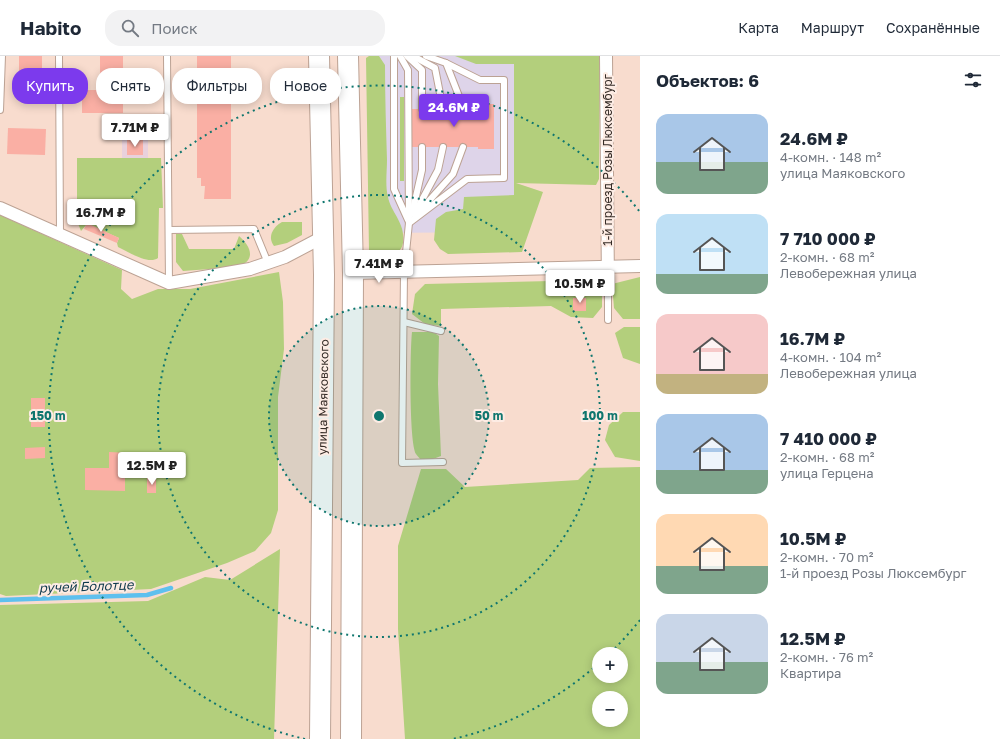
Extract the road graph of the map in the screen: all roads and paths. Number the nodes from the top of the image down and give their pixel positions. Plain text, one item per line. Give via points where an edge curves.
1 (2, 56) edge
2 (59, 56) edge
3 (167, 56) edge
4 (319, 56) edge
5 (348, 56) edge
6 (394, 56) edge
7 (400, 56) edge
8 (407, 56) edge
9 (413, 56) edge
10 (426, 56) edge
11 (606, 56) edge
12 (446, 63) junction
13 (422, 108) dead end
14 (443, 108) dead end
15 (464, 108) dead end
16 (0, 110) edge
17 (422, 147) dead end
18 (443, 147) dead end
19 (463, 147) dead end
20 (0, 208) edge
21 (409, 224) junction
22 (169, 230) junction
23 (60, 235) junction
24 (323, 237) junction
25 (268, 263) junction
26 (608, 266) junction
27 (640, 266) edge
28 (404, 272) junction
29 (353, 273) junction
30 (170, 283) junction
31 (608, 288) joint
32 (608, 320) dead end
33 (404, 322) junction
34 (441, 331) dead end
35 (443, 462) dead end
36 (320, 739) edge
37 (351, 739) edge

1 - 16 lane
2 - 23 lane
3 - 22 lane
4 - 24 main road, улица Маяковского
5 - 29 main road
6 - 21 lane via 394,189
7 - 21 lane via 408,70
8 - 13 lane via 422,70
9 - 14 lane via 435,68
10 - 12 lane
11 - 26 street, 1-й проезд Розы Люксембург
12 - 15 lane
12 - 21 lane via 480,80 504,80 504,178 467,179
17 - 21 lane via 422,170
18 - 21 lane via 438,170
19 - 21 lane via 453,174
20 - 23 street
21 - 28 lane
22 - 25 lane via 254,229
22 - 30 lane
23 - 30 street
24 - 25 street
24 - 36 main road, улица Маяковского
25 - 30 street via 250,269
26 - 27 street
26 - 28 street
26 - 31 street, 1-й проезд Розы Люксембург
28 - 29 street
28 - 33 lane
29 - 37 main road
31 - 32 lane
33 - 34 lane
33 - 35 lane via 402,462

